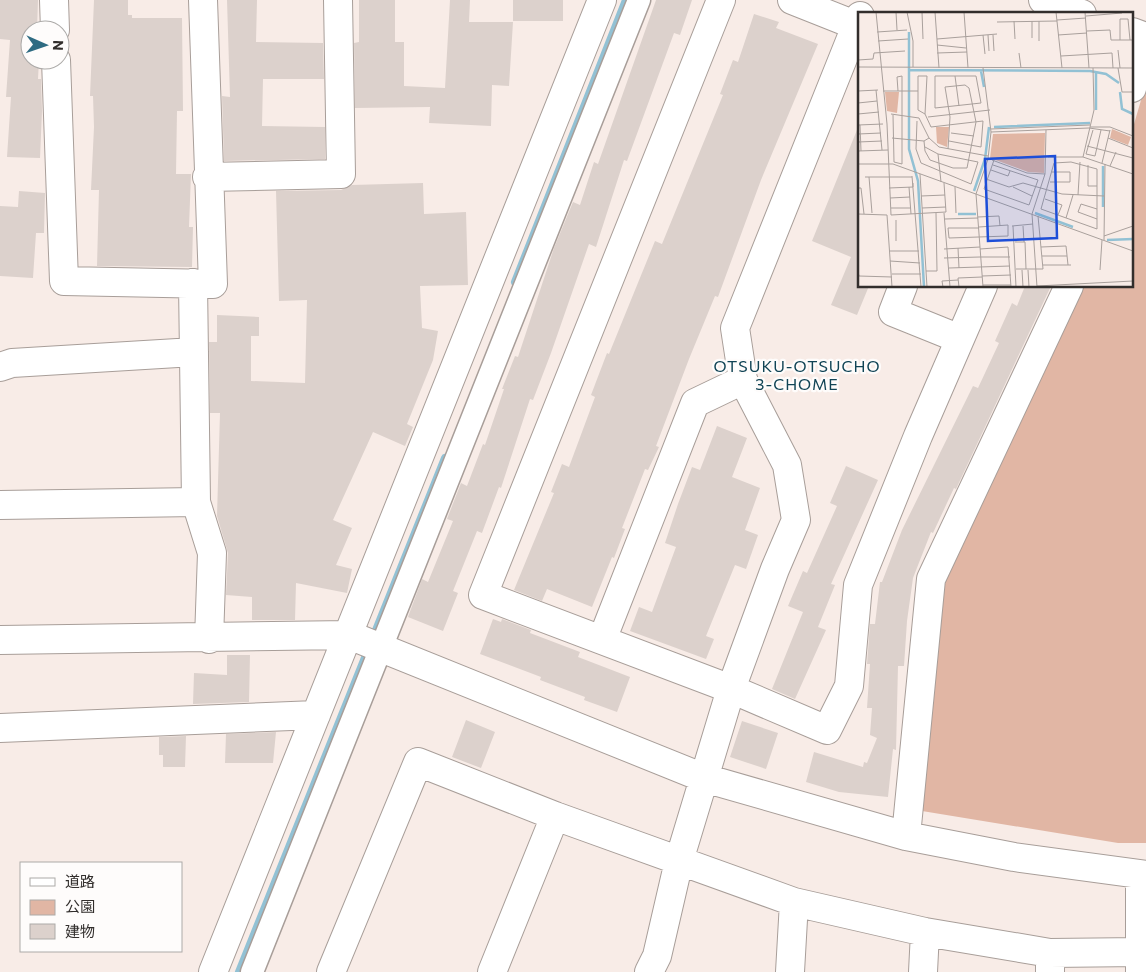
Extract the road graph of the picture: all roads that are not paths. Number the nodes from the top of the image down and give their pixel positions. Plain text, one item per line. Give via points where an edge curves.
1 (54, 0) edge
2 (203, 0) edge
3 (338, 0) edge
4 (602, 0) edge
5 (639, 0) edge
6 (721, 0) edge
7 (792, 0) edge
8 (866, 0) edge
9 (1043, 0) edge
10 (862, 12) edge
11 (1076, 12) edge
12 (55, 20) edge
13 (858, 21) edge
14 (858, 23) edge
15 (1134, 33) edge
16 (1146, 38) edge
17 (56, 70) edge
18 (1134, 81) edge
19 (208, 177) junction
20 (193, 283) junction
21 (902, 288) edge
22 (982, 288) edge
23 (1068, 288) edge
24 (960, 339) junction
25 (194, 352) junction
26 (0, 367) edge
27 (743, 380) junction
28 (196, 502) junction
29 (0, 506) edge
30 (348, 635) junction
31 (209, 638) junction
32 (0, 640) edge
33 (602, 640) junction
34 (380, 648) junction
35 (731, 689) junction
36 (316, 715) junction
37 (0, 728) edge
38 (704, 778) junction
39 (556, 816) junction
40 (906, 836) junction
41 (679, 861) junction
42 (1143, 875) edge
43 (794, 902) junction
44 (925, 932) junction
45 (1140, 962) edge
46 (1050, 963) edge
47 (213, 972) edge
48 (252, 972) edge
49 (331, 972) edge
50 (492, 972) edge
51 (650, 972) edge
52 (790, 972) edge
53 (923, 972) edge

1 - 12 street
2 - 19 street
3 - 19 street via 341,174
4 - 30 street
5 - 34 street
6 - 33 street via 483,595
7 - 13 street
8 - 10 street
9 - 11 street
14 - 27 street via 735,328
15 - 16 street
16 - 18 street
17 - 20 street via 64,281
19 - 20 street via 213,284
20 - 25 street
21 - 24 street via 893,312
22 - 24 street
23 - 40 street via 931,579
24 - 35 street via 858,585 848,686 827,730
25 - 26 street via 12,363
25 - 28 street
27 - 33 street via 694,403
27 - 35 street via 787,465 796,520
28 - 29 street
28 - 31 street via 212,553
30 - 31 street
30 - 34 street
30 - 36 street
31 - 32 street
33 - 35 street
34 - 38 street
34 - 48 street
35 - 38 street
36 - 37 street
36 - 47 street
38 - 40 street
38 - 41 street
39 - 41 street
39 - 49 street via 418,762
39 - 50 street
40 - 42 street
41 - 43 street
41 - 51 street
42 - 45 street
43 - 44 street
43 - 52 street
44 - 46 street
44 - 53 street
45 - 46 street

